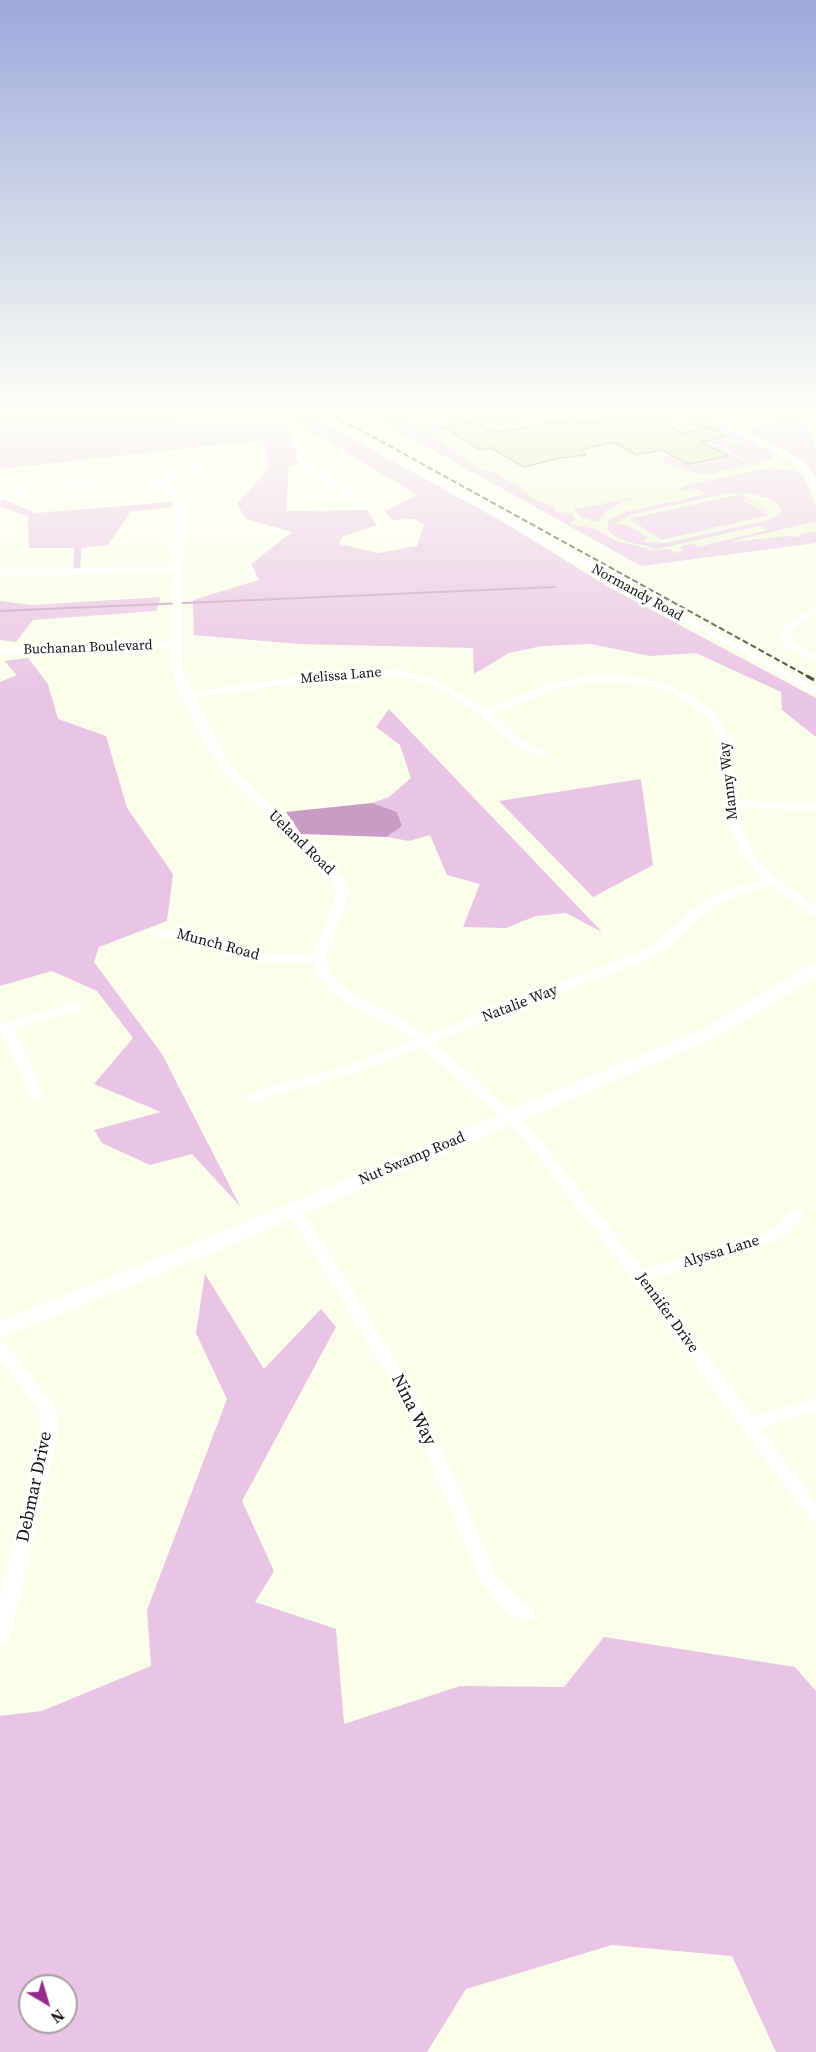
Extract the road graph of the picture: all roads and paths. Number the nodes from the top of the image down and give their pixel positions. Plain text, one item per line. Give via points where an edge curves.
1 (177, 504) edge
2 (367, 504) edge
3 (477, 504) edge
4 (372, 507) dead end
5 (177, 569) junction
6 (0, 573) edge
7 (816, 610) edge
8 (175, 645) junction
9 (0, 651) edge
10 (816, 660) edge
11 (816, 692) edge
12 (188, 696) junction
13 (485, 713) junction
14 (542, 754) dead end
15 (731, 803) junction
16 (816, 808) edge
17 (772, 881) junction
18 (816, 913) edge
19 (154, 933) dead end
20 (319, 958) junction
21 (816, 969) edge
22 (75, 1007) dead end
23 (3, 1028) edge
24 (424, 1041) junction
25 (37, 1096) dead end
26 (253, 1099) dead end
27 (510, 1117) junction
28 (289, 1210) junction
29 (796, 1215) dead end
30 (640, 1277) junction
31 (0, 1330) edge
32 (0, 1348) edge
33 (816, 1404) edge
34 (749, 1425) junction
35 (816, 1515) edge
36 (526, 1613) dead end
37 (0, 1639) edge

1 - 5 street, Ueland Road
2 - 4 street
3 - 11 street, Normandy Road
5 - 6 street
5 - 8 street, Ueland Road
7 - 10 street via 790,626 785,637 794,648
8 - 9 street, Buchanan Boulevard
8 - 12 street, Ueland Road via 177,669
12 - 13 street, Melissa Lane via 348,673 392,672 430,681
12 - 20 street, Ueland Road via 230,772 339,882 340,903
13 - 14 street, Melissa Lane via 519,743
13 - 15 street, Manny Way via 576,680 619,678 662,686 693,701 722,729 729,747
15 - 16 street
15 - 17 street, Manny Way via 740,841
17 - 18 street, Manny Way
17 - 24 street, Natalie Way via 712,902 648,954
19 - 20 street, Munch Road via 191,934 267,957
20 - 24 street via 325,976 342,993
21 - 27 main road, Nut Swamp Road via 712,1032
22 - 23 street
23 - 25 street
24 - 26 street, Natalie Way via 332,1077
24 - 27 street
27 - 28 main road, Nut Swamp Road
27 - 30 street, Jennifer Drive via 529,1135
28 - 31 main road, Nut Swamp Road
28 - 36 street, Nina Way via 306,1228 405,1389 489,1580 515,1608
29 - 30 street, Alyssa Lane via 780,1232 767,1238
30 - 34 street, Jennifer Drive
32 - 37 street, Debmar Drive via 45,1405 50,1431
33 - 34 street
34 - 35 street, Jennifer Drive

